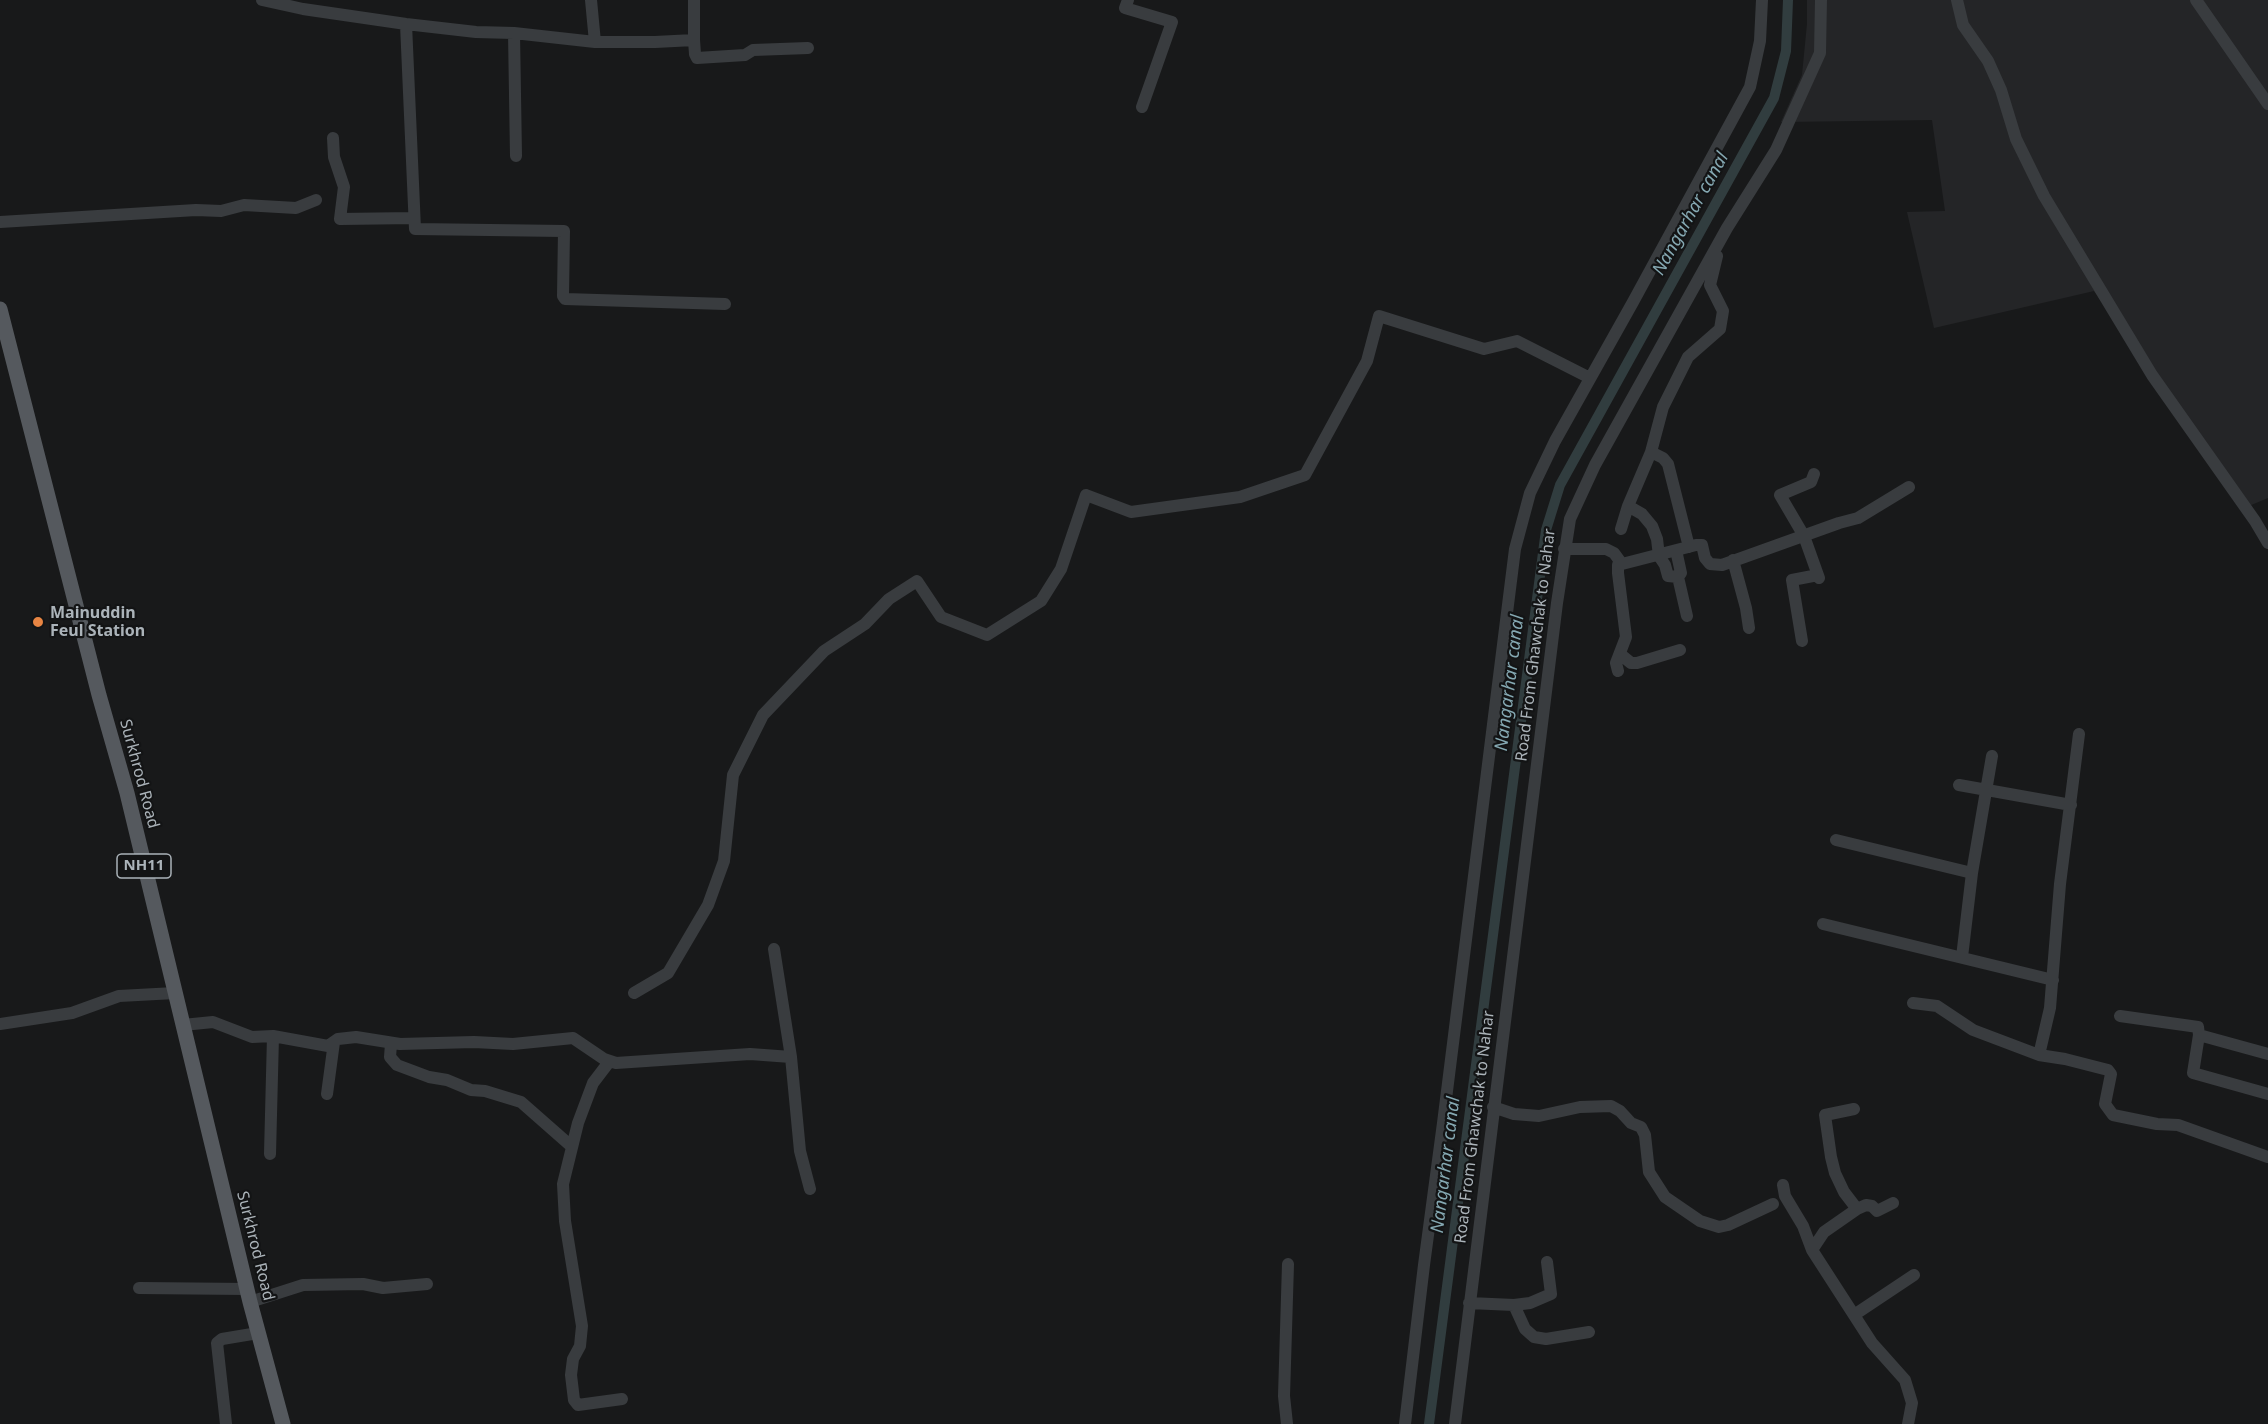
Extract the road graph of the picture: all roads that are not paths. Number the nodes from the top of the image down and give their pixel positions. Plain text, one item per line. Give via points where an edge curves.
1 (262, 0) edge
2 (591, 0) edge
3 (694, 0) edge
4 (1128, 0) edge
5 (1762, 0) edge
6 (1821, 0) edge
7 (1957, 0) edge
8 (2196, 0) edge
9 (324, 6) edge
10 (406, 24) junction
11 (514, 33) junction
12 (694, 40) junction
13 (595, 42) junction
14 (808, 48) dead end
15 (2268, 104) edge
16 (1142, 107) dead end
17 (333, 138) dead end
18 (516, 156) dead end
19 (316, 200) dead end
20 (414, 218) junction
21 (0, 222) edge
22 (1720, 243) junction
23 (725, 304) dead end
24 (0, 309) edge
25 (1590, 378) junction
26 (1651, 452) junction
27 (1814, 474) dead end
28 (1909, 487) dead end
29 (1628, 506) junction
30 (1621, 529) dead end
31 (1804, 536) junction
32 (2268, 543) edge
33 (1564, 549) junction
34 (1682, 549) junction
35 (1659, 556) junction
36 (1733, 560) junction
37 (1622, 564) junction
38 (1678, 577) junction
39 (1687, 616) dead end
40 (1749, 628) dead end
41 (1802, 641) dead end
42 (1680, 650) dead end
43 (1620, 654) junction
44 (1618, 671) dead end
45 (2079, 734) dead end
46 (1992, 756) dead end
47 (1959, 785) dead end
48 (1987, 790) junction
49 (2071, 805) junction
50 (1836, 840) dead end
51 (1972, 873) junction
52 (1823, 924) dead end
53 (774, 949) dead end
54 (1962, 957) junction
55 (2053, 980) junction
56 (175, 993) junction
57 (634, 993) dead end
58 (1913, 1003) dead end
59 (2120, 1016) dead end
60 (0, 1024) edge
61 (183, 1025) junction
62 (2199, 1035) junction
63 (273, 1036) junction
64 (334, 1042) junction
65 (391, 1044) junction
66 (2268, 1054) edge
67 (2039, 1055) junction
68 (791, 1057) junction
69 (609, 1062) junction
70 (327, 1094) dead end
71 (2268, 1094) edge
72 (1493, 1107) junction
73 (1854, 1109) dead end
74 (571, 1146) junction
75 (270, 1154) dead end
76 (2268, 1157) edge
77 (1783, 1185) dead end
78 (810, 1189) dead end
79 (1893, 1203) dead end
80 (1773, 1204) dead end
81 (1857, 1209) junction
82 (1812, 1250) junction
83 (1547, 1262) dead end
84 (1288, 1264) dead end
85 (1914, 1275) dead end
86 (427, 1284) dead end
87 (139, 1288) dead end
88 (249, 1295) junction
89 (1469, 1303) junction
90 (1514, 1305) junction
91 (1854, 1315) junction
92 (1588, 1332) dead end
93 (258, 1333) junction
94 (622, 1399) dead end
95 (226, 1424) edge
96 (283, 1424) edge
97 (1287, 1424) edge
98 (1405, 1424) edge
99 (1455, 1424) edge
100 (1908, 1424) edge

1 - 9 street
2 - 13 street
3 - 12 street
4 - 16 street via 1125,8 1172,22
5 - 25 street via 1760,42 1749,87
6 - 22 street, Road From Ghawchak to Nahar via 1820,53 1776,150
7 - 32 street via 1963,25 1988,61 2016,139 2044,196 2152,375
8 - 15 street
9 - 10 street
10 - 11 street
10 - 20 street
11 - 13 street
11 - 18 street
12 - 13 street
12 - 14 street via 697,58
17 - 20 street via 334,157 344,187 340,219
19 - 21 street via 296,208 244,205 220,211
20 - 23 street via 416,230 564,231 563,296 568,300
22 - 26 street via 1710,285 1723,311 1720,329 1688,357 1663,407
22 - 33 street, Road From Ghawchak to Nahar via 1594,465 1570,519
24 - 56 main road, Surkhrod Road / NH11 via 127,793
25 - 57 street via 1517,341 1484,349 1379,316 1367,361 1305,475 1240,497 1131,512 1086,495 1061,569 1041,601 987,635 941,617 917,581 889,598 865,624 824,651 763,715 733,775 724,861 708,905 668,974
25 - 98 street via 1530,493 1515,549
26 - 29 street
26 - 34 street via 1668,464
27 - 31 street via 1811,482 1780,495
28 - 31 street via 1858,518
29 - 30 street
29 - 35 street via 1652,526
31 - 36 street
31 - 41 street via 1819,577 1792,580
33 - 37 street via 1606,549
33 - 72 street, Road From Ghawchak to Nahar
34 - 35 street
34 - 36 street via 1702,545 1710,564 1722,565
34 - 38 street
35 - 37 street
35 - 38 street via 1668,576
36 - 40 street
37 - 43 street via 1618,565 1618,573 1626,637
38 - 39 street
42 - 43 street via 1637,663
43 - 44 street
45 - 49 street
46 - 48 street
47 - 48 street
48 - 49 street
48 - 51 street
49 - 55 street
50 - 51 street
51 - 54 street
52 - 54 street
53 - 68 street
54 - 55 street
55 - 67 street
56 - 60 street via 119,996 72,1013
56 - 61 main road, Surkhrod Road / NH11
58 - 67 street via 1938,1006 1973,1030
59 - 62 street via 2198,1027
61 - 63 street via 213,1022 252,1037
61 - 88 main road, Surkhrod Road / NH11
62 - 66 street
62 - 71 street via 2193,1073
63 - 64 street via 323,1046
63 - 75 street
64 - 65 street via 356,1037
64 - 70 street
65 - 69 street via 513,1044 573,1038
65 - 74 street via 390,1058 397,1065 522,1102
67 - 76 street via 2108,1070 2112,1074 2105,1104 2113,1115 2178,1125
68 - 69 street via 750,1053 641,1063
68 - 78 street via 800,1151
69 - 74 street via 593,1083
72 - 80 street via 1539,1116 1580,1107 1611,1106 1631,1123 1641,1126 1649,1172 1665,1197 1700,1221 1719,1227 1728,1225
72 - 89 street, Road From Ghawchak to Nahar
73 - 81 street via 1825,1115 1835,1173
74 - 94 street via 563,1184 564,1212 582,1326 571,1375 574,1400 578,1405
77 - 82 street
79 - 81 street via 1877,1211 1866,1205
81 - 82 street via 1824,1232
82 - 91 street
83 - 90 street via 1551,1294
84 - 97 street via 1284,1396
85 - 91 street
86 - 88 street via 383,1288 363,1284 303,1285
87 - 88 street
88 - 93 main road, Surkhrod Road / NH11
89 - 90 street
89 - 99 street, Road From Ghawchak to Nahar
90 - 92 street via 1525,1329 1534,1337 1546,1339
91 - 100 street via 1872,1343 1905,1380 1912,1403
93 - 95 street via 217,1343
93 - 96 main road, Surkhrod Road / NH11

